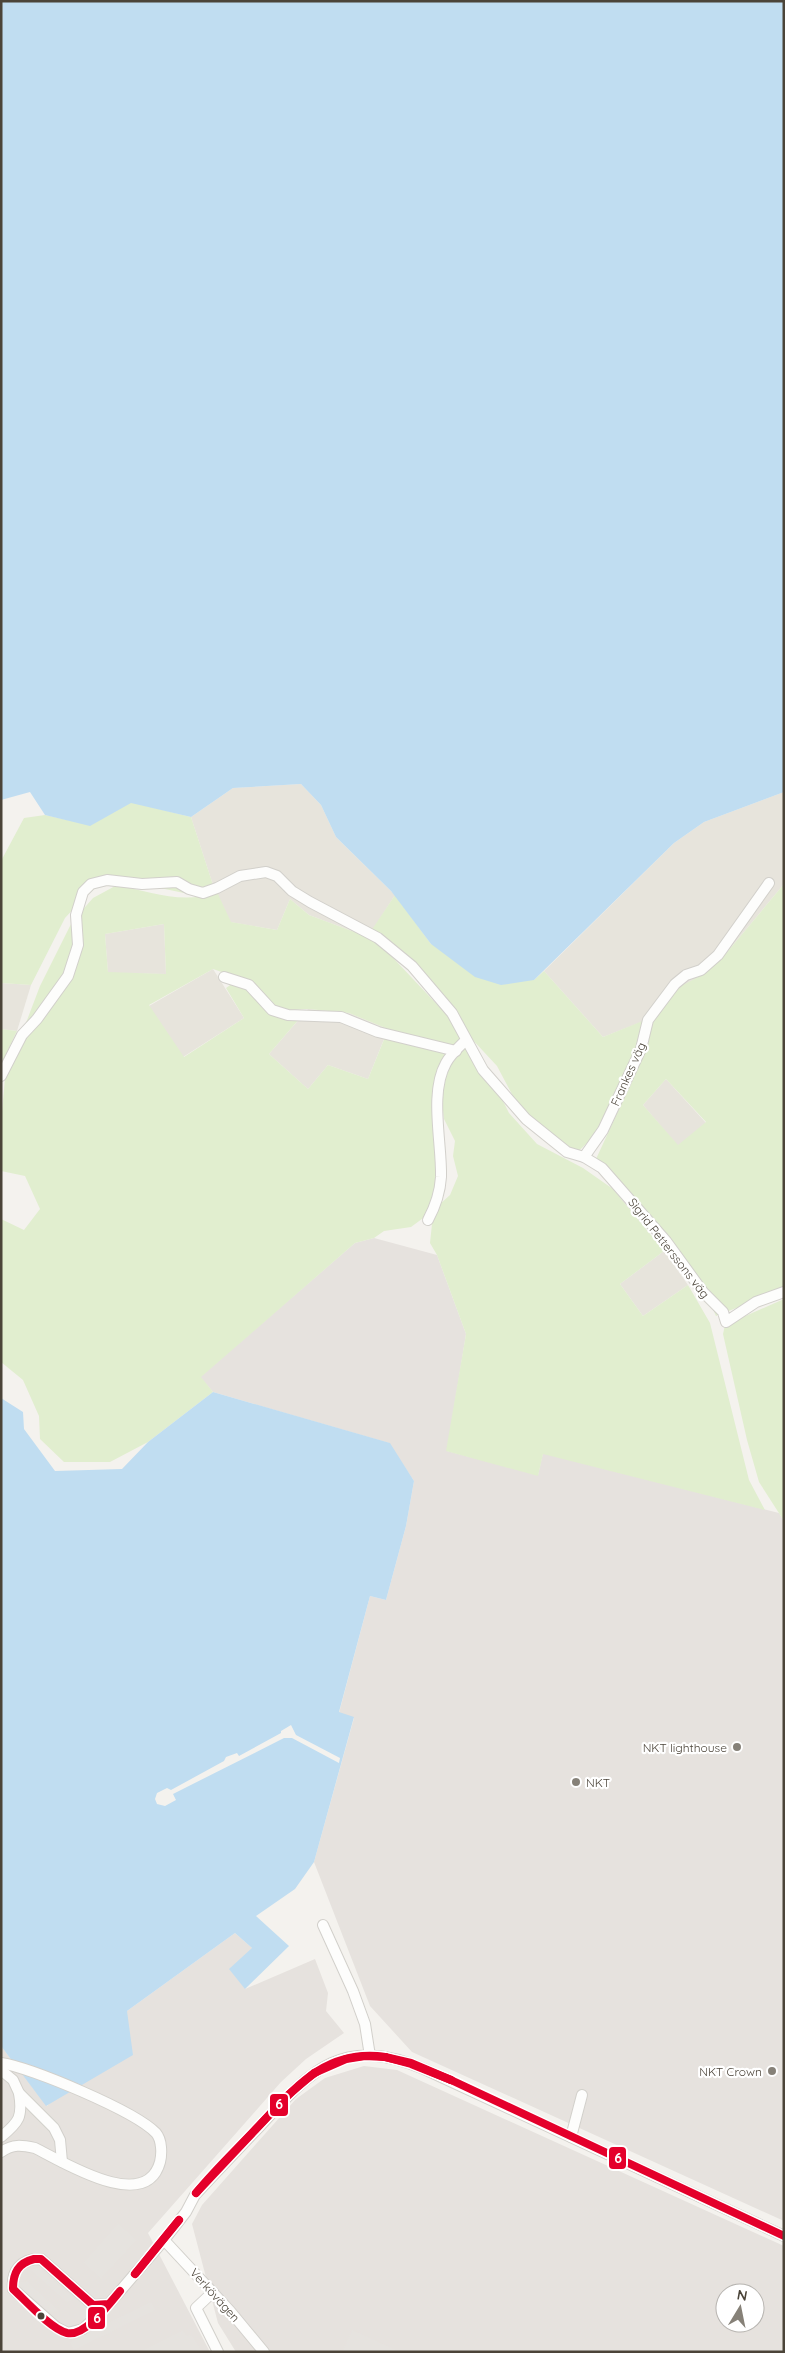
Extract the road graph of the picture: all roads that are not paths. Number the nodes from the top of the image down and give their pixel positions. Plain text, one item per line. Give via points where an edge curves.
1 (769, 883) dead end
2 (224, 977) dead end
3 (466, 1040) junction
4 (456, 1051) junction
5 (1, 1076) edge
6 (584, 1157) junction
7 (428, 1220) dead end
8 (784, 1292) edge
9 (324, 1925) dead end
10 (370, 2056) junction
11 (1, 2063) edge
12 (1, 2070) edge
13 (19, 2093) junction
14 (582, 2095) dead end
15 (571, 2136) junction
16 (1, 2137) edge
17 (1, 2152) edge
18 (62, 2162) junction
19 (784, 2236) edge
20 (164, 2240) junction
21 (213, 2292) junction
22 (109, 2304) junction
23 (218, 2352) edge
24 (264, 2352) edge

1 - 6 street, Frankes väg via 718,954 701,970 686,975 675,984 648,1020 641,1049 603,1130
2 - 4 street via 249,985 272,1010 288,1016 341,1017 378,1032
3 - 4 street
3 - 5 street, Sigrid Petterssons väg via 452,1013 412,966 378,938 292,891 277,876 257,872 203,893 189,890 177,882 142,884 108,880 91,884 83,892 76,915 78,945 68,976 22,1035
3 - 6 street, Sigrid Petterssons väg via 484,1070 526,1119 567,1152
4 - 7 street via 446,1062 439,1079 441,1178 437,1203
6 - 8 street, Sigrid Petterssons väg via 602,1168 627,1195 703,1292 723,1312 726,1322 756,1302
9 - 10 street via 353,1991
10 - 15 street via 404,2061
10 - 20 street via 342,2059 300,2082 195,2195
11 - 18 street via 50,2079 140,2120 158,2134 162,2148 155,2174 144,2184 129,2186 110,2182
12 - 13 street via 13,2080
13 - 16 street via 21,2106 17,2123
13 - 18 street via 54,2128 62,2146
14 - 15 street
15 - 19 street
17 - 18 street via 10,2146 22,2145
20 - 21 street, Verkövägen
20 - 22 street
21 - 23 street via 196,2308
21 - 24 street, Verkövägen
22 - 22 street via 93,2305 41,2259 33,2259 14,2271 13,2289 56,2327 68,2333 83,2329

